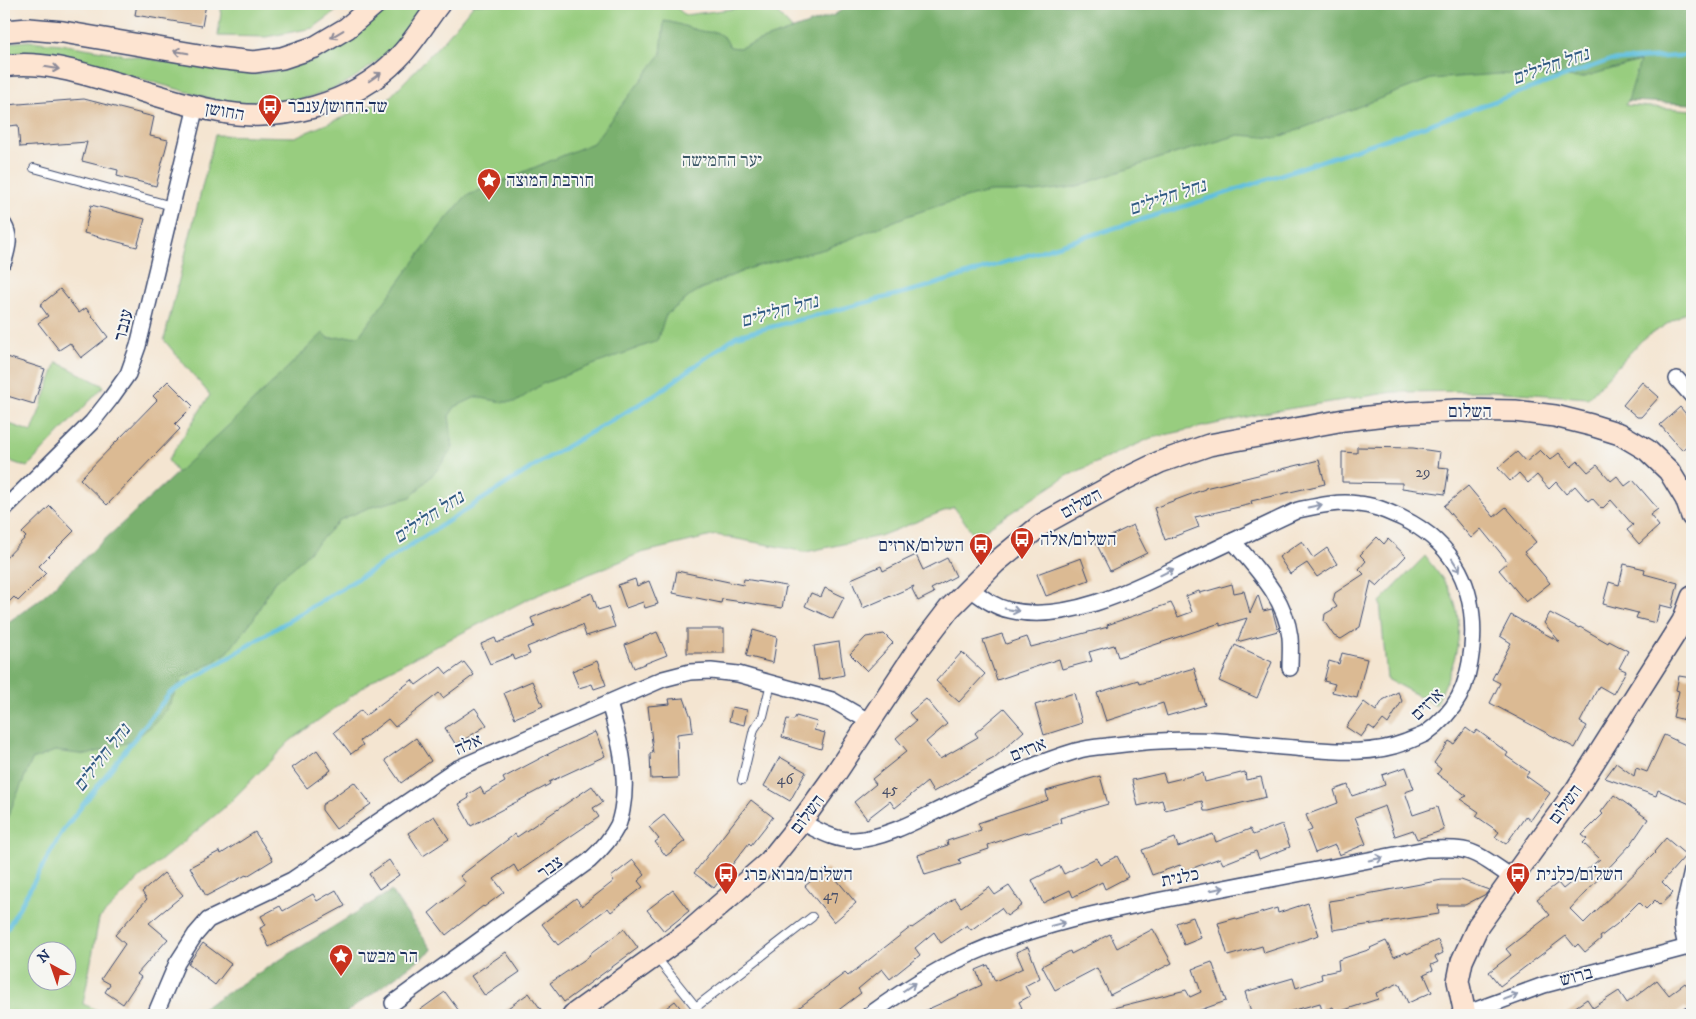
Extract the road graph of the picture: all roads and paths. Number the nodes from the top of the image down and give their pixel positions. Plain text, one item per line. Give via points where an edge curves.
1 (375, 4) edge
2 (439, 4) edge
3 (4, 31) edge
4 (4, 66) edge
5 (196, 106) junction
6 (34, 168) dead end
7 (172, 206) junction
8 (4, 225) edge
9 (4, 261) edge
10 (1677, 379) dead end
11 (1692, 396) edge
12 (4, 509) edge
13 (1692, 516) edge
14 (1233, 541) junction
15 (969, 588) junction
16 (1692, 598) edge
17 (1290, 668) dead end
18 (771, 683) junction
19 (609, 703) junction
20 (870, 722) junction
21 (742, 780) dead end
22 (802, 822) junction
23 (1692, 871) edge
24 (1512, 877) junction
25 (812, 918) dead end
26 (1689, 947) edge
27 (656, 956) junction
28 (393, 1002) dead end
29 (155, 1015) edge
30 (573, 1015) edge
31 (869, 1015) edge
32 (1464, 1015) edge

1 -> 3 street via 347,28 315,47 282,58 254,62 63,32
5 -> 2 street, החושן via 249,116 317,107 378,75 412,42
4 -> 5 street, החושן via 28,64 78,72
5 - 7 street, ענבר
6 - 7 lane
7 - 12 street, ענבר via 138,346 128,374 92,422
8 - 9 street via 9,233
10 - 11 street
13 - 15 street, השלום via 1669,471 1647,450 1620,434 1556,416 1515,411 1402,413 1262,434 1210,445 1160,462 1041,525
15 -> 14 street, ארזים via 992,604 1008,610 1033,613 1066,610 1118,595
14 - 17 street via 1272,588 1286,615
14 -> 22 street, ארזים via 1298,510 1327,504 1358,504 1385,510 1410,522 1449,554 1462,575 1470,600 1474,626 1471,658 1459,700 1422,736 1371,751 1342,752 1201,740 1126,743 1079,750 1043,762 875,837 853,840 830,836
15 - 20 street, השלום via 949,608 916,652
16 - 24 street, השלום via 1683,621 1576,790
18 - 19 street, אלה via 738,674 690,672 663,679
18 - 20 street, אלה via 832,700
18 - 21 lane via 764,716 754,729
19 - 28 street, צבר via 625,775 619,823 605,846 589,861
19 - 29 street, אלה via 456,769 292,880 208,920 177,963
20 - 22 street, השלום
22 - 27 street, השלום via 769,862 690,931
23 - 26 street via 1682,915 1682,928
31 -> 24 street, כלנית via 917,982 1000,942 1123,907 1426,849 1464,850
24 - 32 street, השלום via 1478,926 1462,961 1458,981
25 - 27 lane via 696,1007
32 -> 26 street, ברוש via 1544,985
27 - 30 street, השלום

